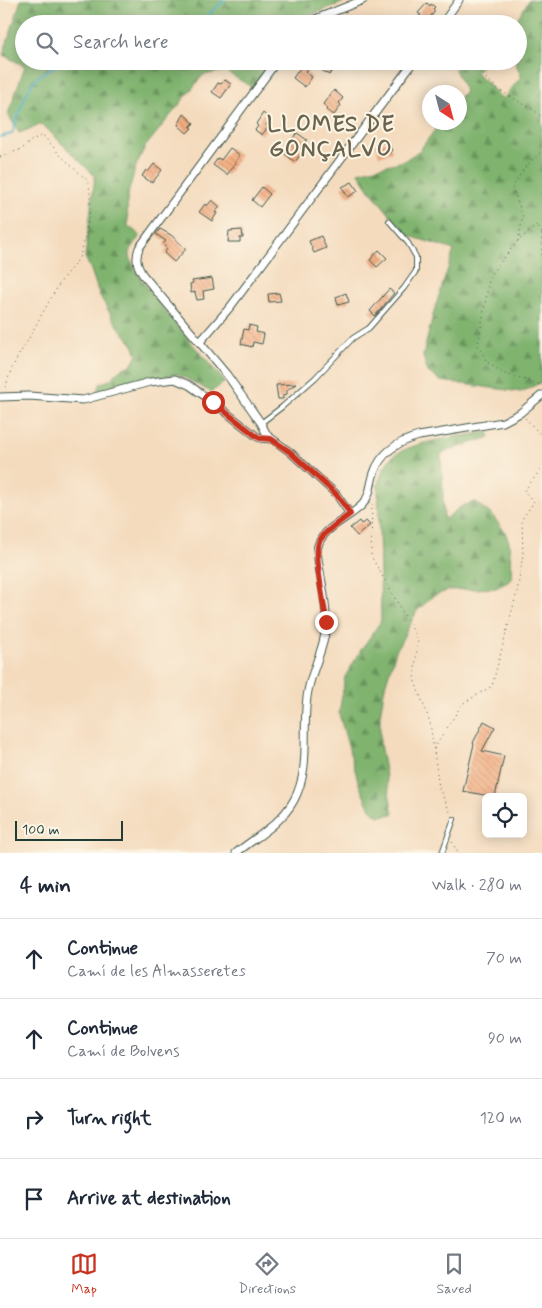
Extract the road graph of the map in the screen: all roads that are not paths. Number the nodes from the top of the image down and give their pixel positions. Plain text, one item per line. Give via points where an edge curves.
1 (363, 0) edge
2 (459, 0) edge
3 (325, 15) edge
4 (448, 15) edge
5 (270, 70) edge
6 (407, 70) edge
7 (389, 220) dead end
8 (200, 342) junction
9 (542, 395) edge
10 (3, 397) edge
11 (262, 423) junction
12 (271, 439) junction
13 (350, 514) junction
14 (454, 820) road end
15 (236, 853) edge
16 (442, 853) edge

1 - 3 street
2 - 4 street
5 - 8 street via 137,253 143,275
6 - 8 street
7 - 11 lane via 416,257 416,271 369,328 353,338 315,378
8 - 11 street
9 - 13 street via 520,413 497,424 419,436 400,443 381,460 368,496
10 - 12 street via 83,400 150,382 175,379 213,402 256,436
11 - 12 street
12 - 13 street via 336,494
13 - 15 street via 323,535 318,545 326,622 308,692 302,783 284,815
14 - 16 lane

